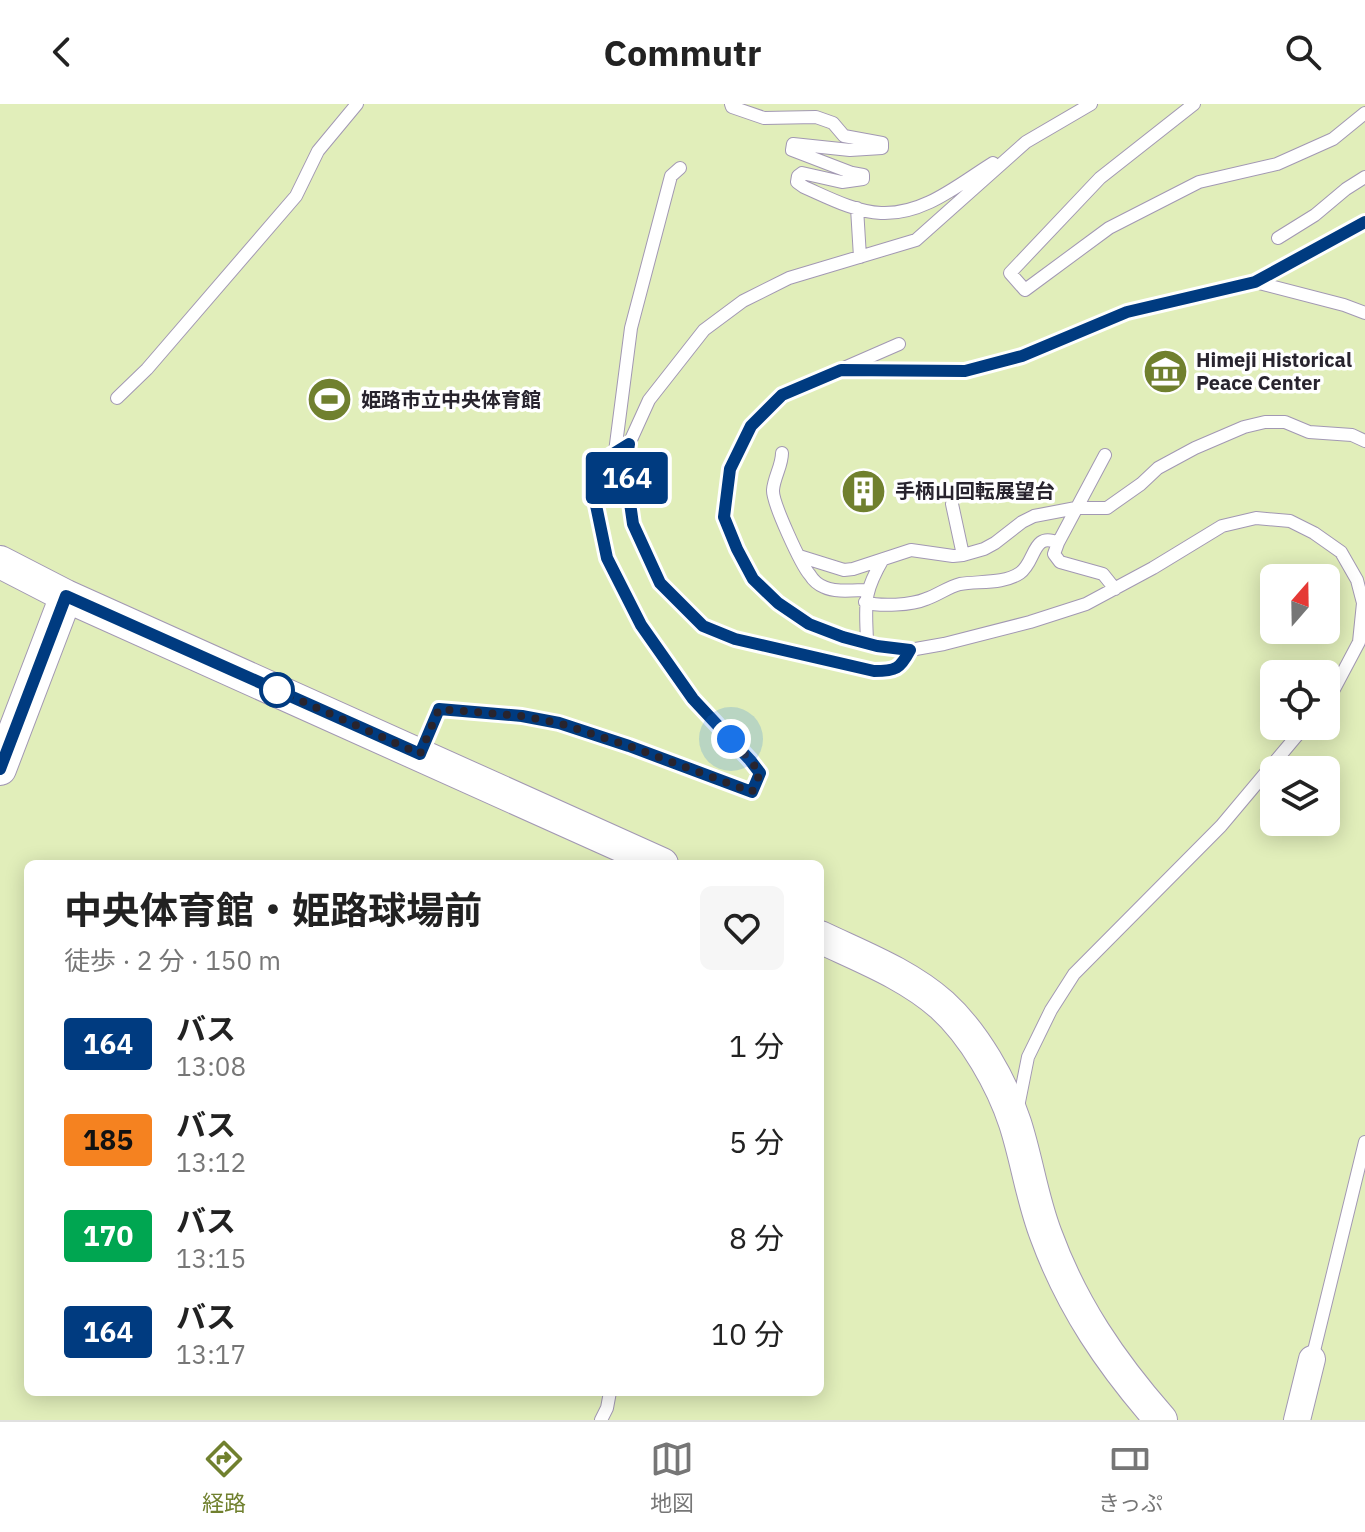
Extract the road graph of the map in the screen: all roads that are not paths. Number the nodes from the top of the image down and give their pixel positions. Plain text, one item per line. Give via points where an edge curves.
1 (357, 104) edge
2 (731, 104) edge
3 (1091, 104) edge
4 (1194, 104) edge
5 (1365, 113) edge
6 (1026, 142) junction
7 (680, 168) dead end
8 (1365, 177) edge
9 (857, 208) junction
10 (1365, 222) edge
11 (1278, 238) dead end
12 (860, 257) junction
13 (1255, 282) junction
14 (1365, 313) edge
15 (899, 344) dead end
16 (841, 370) junction
17 (117, 398) dead end
18 (1365, 441) edge
19 (629, 444) junction
20 (615, 452) junction
21 (782, 453) dead end
22 (1105, 455) dead end
23 (952, 504) dead end
24 (1076, 508) junction
25 (1058, 543) junction
26 (963, 555) junction
27 (799, 556) junction
28 (883, 559) junction
29 (0, 562) edge
30 (1115, 589) junction
31 (66, 596) junction
32 (866, 596) junction
33 (867, 643) junction
34 (910, 650) junction
35 (1340, 678) edge
36 (1293, 740) edge
37 (420, 754) junction
38 (0, 769) edge
39 (653, 860) edge
40 (824, 939) edge
41 (1015, 1122) junction
42 (1365, 1142) edge
43 (1312, 1359) joint
44 (609, 1396) edge
45 (601, 1420) edge
46 (1161, 1420) edge
47 (1297, 1420) edge

1 - 17 lane via 318,151 296,196
2 - 9 lane via 764,118 816,117 833,123 844,136 882,143 882,148 850,150 793,144 792,150 863,175 842,182 798,176 804,187
3 - 6 lane
4 - 5 lane via 1100,178 1010,273 1025,290 1109,228 1199,182 1277,164 1333,139
6 - 9 lane via 915,209 880,213
6 - 12 lane via 916,240
7 - 20 lane via 671,176 631,328
8 - 11 lane
9 - 12 lane
10 - 13 lane
12 - 19 lane via 789,278 743,301 704,330 649,400
13 - 14 lane
13 - 16 lane via 1127,312 1022,356 965,371
15 - 16 lane
16 - 33 lane via 782,395 751,426 730,469 724,517 753,579 778,603 809,624
18 - 24 lane via 1265,422 1158,468 1107,508
19 - 20 lane
19 - 34 lane via 625,468 633,524 660,583 703,626 735,639 874,671 902,665
20 - 37 lane via 592,486 607,558 641,625 693,699 760,773 752,792 585,731 522,716 439,709
21 - 27 lane via 773,492
22 - 24 lane
23 - 26 lane
24 - 25 lane
24 - 26 lane via 1026,519 995,543
25 - 30 lane via 1054,554 1060,562 1103,574
25 - 32 lane via 1042,541 1024,569 1010,577 953,586 917,602 879,605
26 - 28 lane via 911,550
27 - 28 lane via 844,570
27 - 32 lane via 824,587
28 - 32 lane
29 - 31 street
30 - 34 lane via 1030,622
30 - 35 lane via 1222,526 1256,518 1290,521 1341,552 1357,580 1363,603 1359,642
31 - 37 street
31 - 38 street
32 - 33 lane
33 - 34 lane
36 - 41 lane via 1221,826 1074,974 1028,1057
37 - 39 street
40 - 41 street via 891,971 942,1006 967,1033
41 - 46 street via 1061,1272 1089,1327
42 - 43 lane
43 - 47 street
44 - 45 lane

